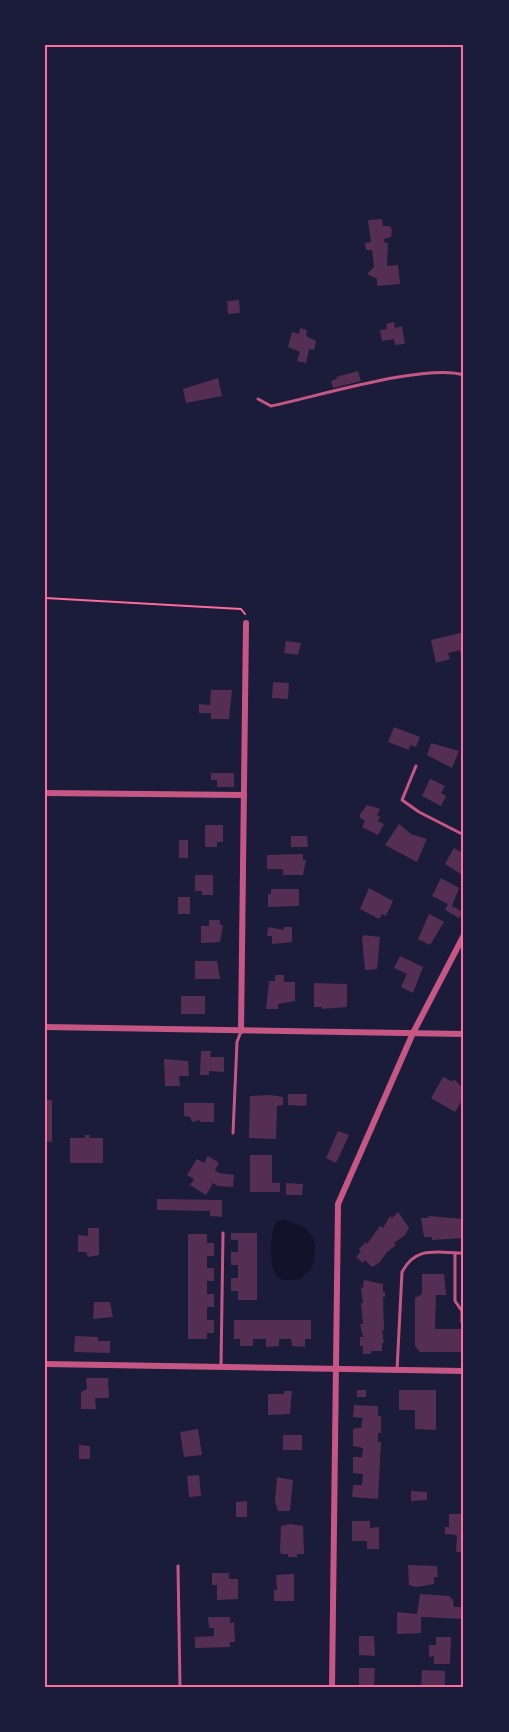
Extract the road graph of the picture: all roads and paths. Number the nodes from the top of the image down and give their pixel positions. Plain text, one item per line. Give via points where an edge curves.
1 (464, 375) edge
2 (258, 399) dead end
3 (45, 598) edge
4 (246, 623) joint
5 (416, 766) dead end
6 (45, 793) edge
7 (244, 795) junction
8 (464, 835) edge
9 (464, 935) edge
10 (45, 1027) edge
11 (241, 1031) junction
12 (413, 1033) junction
13 (464, 1034) edge
14 (233, 1133) dead end
15 (223, 1233) dead end
16 (455, 1253) junction
17 (464, 1253) edge
18 (462, 1322) dead end
19 (45, 1364) edge
20 (221, 1365) junction
21 (335, 1368) junction
22 (397, 1371) junction
23 (464, 1371) edge
24 (178, 1566) dead end
25 (180, 1687) edge
26 (332, 1687) edge

1 - 2 lane via 424,372 271,406
3 - 4 path via 241,609
4 - 7 street
5 - 8 lane via 402,800
6 - 7 street
7 - 11 street
9 - 12 street
10 - 11 street
11 - 12 street
11 - 14 lane via 237,1042
12 - 13 street
12 - 21 street via 338,1204
15 - 20 lane
16 - 17 lane
16 - 18 lane via 455,1301 462,1311
16 - 22 lane via 419,1253 402,1272
19 - 20 street
20 - 21 street
21 - 22 street
21 - 26 street
22 - 23 street
24 - 25 lane

